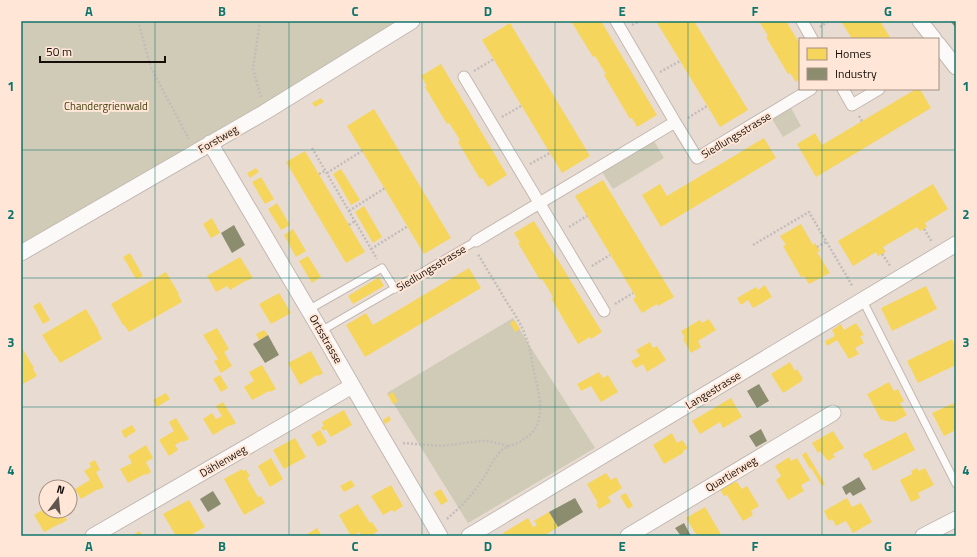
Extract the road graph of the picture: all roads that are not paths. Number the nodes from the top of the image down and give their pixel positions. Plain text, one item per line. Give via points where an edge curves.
1 (412, 21) edge
2 (616, 21) edge
3 (802, 21) edge
4 (920, 21) edge
5 (811, 38) edge
6 (932, 38) edge
7 (939, 48) edge
8 (956, 67) edge
9 (464, 77) road end
10 (809, 90) edge
11 (843, 90) edge
12 (877, 90) edge
13 (676, 123) junction
14 (210, 143) junction
15 (539, 203) junction
16 (474, 242) joint
17 (956, 244) edge
18 (21, 254) edge
19 (395, 289) junction
20 (862, 301) junction
21 (308, 310) junction
22 (604, 311) road end
23 (322, 331) junction
24 (352, 386) junction
25 (833, 413) dead end
26 (956, 484) edge
27 (956, 519) edge
28 (93, 536) edge
29 (440, 536) edge
30 (469, 536) edge
31 (628, 536) edge
32 (923, 536) edge

1 - 14 street, Forstweg
2 - 13 street, Siedlungsstrasse
3 - 5 street
4 - 6 street
7 - 8 street
9 - 15 street
10 - 13 street, Siedlungsstrasse via 697,158
11 - 12 street via 852,105
13 - 15 street, Siedlungsstrasse
14 - 18 street, Forstweg
14 - 21 street, Ortsstrasse
15 - 16 street, Siedlungsstrasse
15 - 22 street
16 - 19 lane, Siedlungsstrasse
17 - 20 street, Langestrasse
19 - 21 lane via 382,268
19 - 23 lane, Siedlungsstrasse
20 - 26 lane
20 - 30 street, Langestrasse
21 - 23 street, Ortsstrasse
23 - 24 street, Ortsstrasse
24 - 28 street, Dählenweg
24 - 29 street, Ortsstrasse
25 - 31 street, Quartierweg
27 - 32 street

